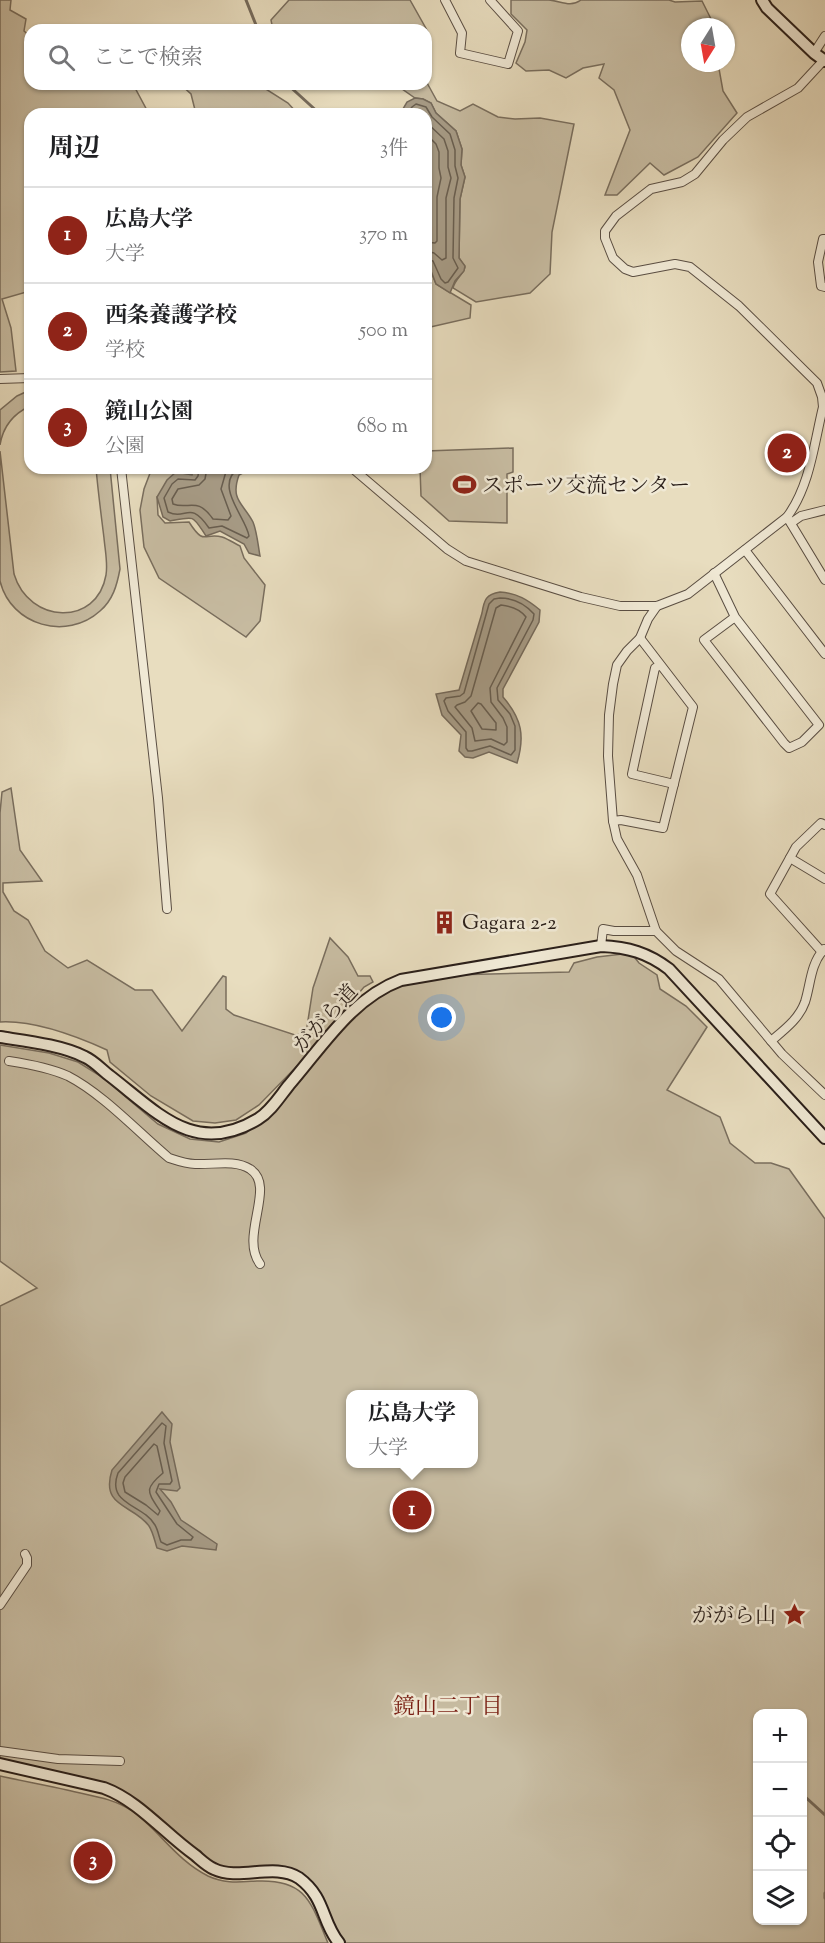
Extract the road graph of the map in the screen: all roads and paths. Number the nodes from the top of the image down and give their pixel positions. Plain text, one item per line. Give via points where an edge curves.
1 (445, 0) edge
2 (490, 0) edge
3 (762, 0) edge
4 (825, 36) edge
5 (814, 53) junction
6 (824, 60) edge
7 (825, 239) edge
8 (825, 287) edge
9 (24, 378) edge
10 (0, 379) edge
11 (122, 474) edge
12 (359, 474) edge
13 (825, 510) edge
14 (790, 517) junction
15 (745, 550) junction
16 (714, 573) junction
17 (825, 580) edge
18 (657, 606) junction
19 (735, 617) junction
20 (640, 638) junction
21 (825, 654) edge
22 (660, 665) junction
23 (822, 722) edge
24 (674, 784) junction
25 (613, 821) junction
26 (825, 825) edge
27 (790, 858) junction
28 (825, 879) edge
29 (167, 909) dead end
30 (656, 931) junction
31 (601, 946) junction
32 (823, 950) edge
33 (0, 1038) edge
34 (771, 1041) junction
35 (9, 1061) dead end
36 (825, 1095) edge
37 (825, 1138) edge
38 (260, 1264) dead end
39 (25, 1554) dead end
40 (0, 1605) edge
41 (0, 1751) edge
42 (120, 1761) dead end
43 (0, 1764) edge
44 (339, 1943) edge

1 - 2 street via 462,33 460,53 508,64 518,31
3 - 5 street
4 - 5 street
5 - 6 street
6 - 14 street via 798,88 747,117 695,174 682,182 651,189 615,216 606,231 607,248 625,269 642,272 675,264 690,267 739,306 817,382 822,407 802,488
7 - 8 street via 818,262 821,286
9 - 10 street
11 - 29 street
12 - 18 street via 466,561 581,597 620,606
13 - 14 street
14 - 15 street
14 - 17 street
15 - 16 street
15 - 21 street
16 - 18 street via 688,594
16 - 19 street
18 - 20 street
19 - 23 street
19 - 23 street via 704,640 789,748 802,742
20 - 22 street
20 - 25 street via 617,665 613,684 608,756
22 - 24 street via 693,707
22 - 24 street via 655,668 632,774
24 - 25 street via 663,828
25 - 30 street
26 - 27 street via 821,823
27 - 28 street
27 - 32 street via 770,894
30 - 31 street via 603,929
30 - 34 street via 676,951 719,979
31 - 33 street, ががら道 via 388,985 365,999 262,1117 233,1131 191,1132 166,1119 86,1057
31 - 37 street, ががら道 via 631,949 669,969
32 - 34 street via 814,964 804,1004 794,1021
34 - 36 street
35 - 38 street via 66,1075 86,1086 169,1158 181,1163 248,1167 254,1172 260,1193 252,1246
39 - 40 street via 27,1565
41 - 42 street via 58,1759
43 - 44 street via 119,1794 214,1869 236,1874 269,1870 296,1876 315,1892

